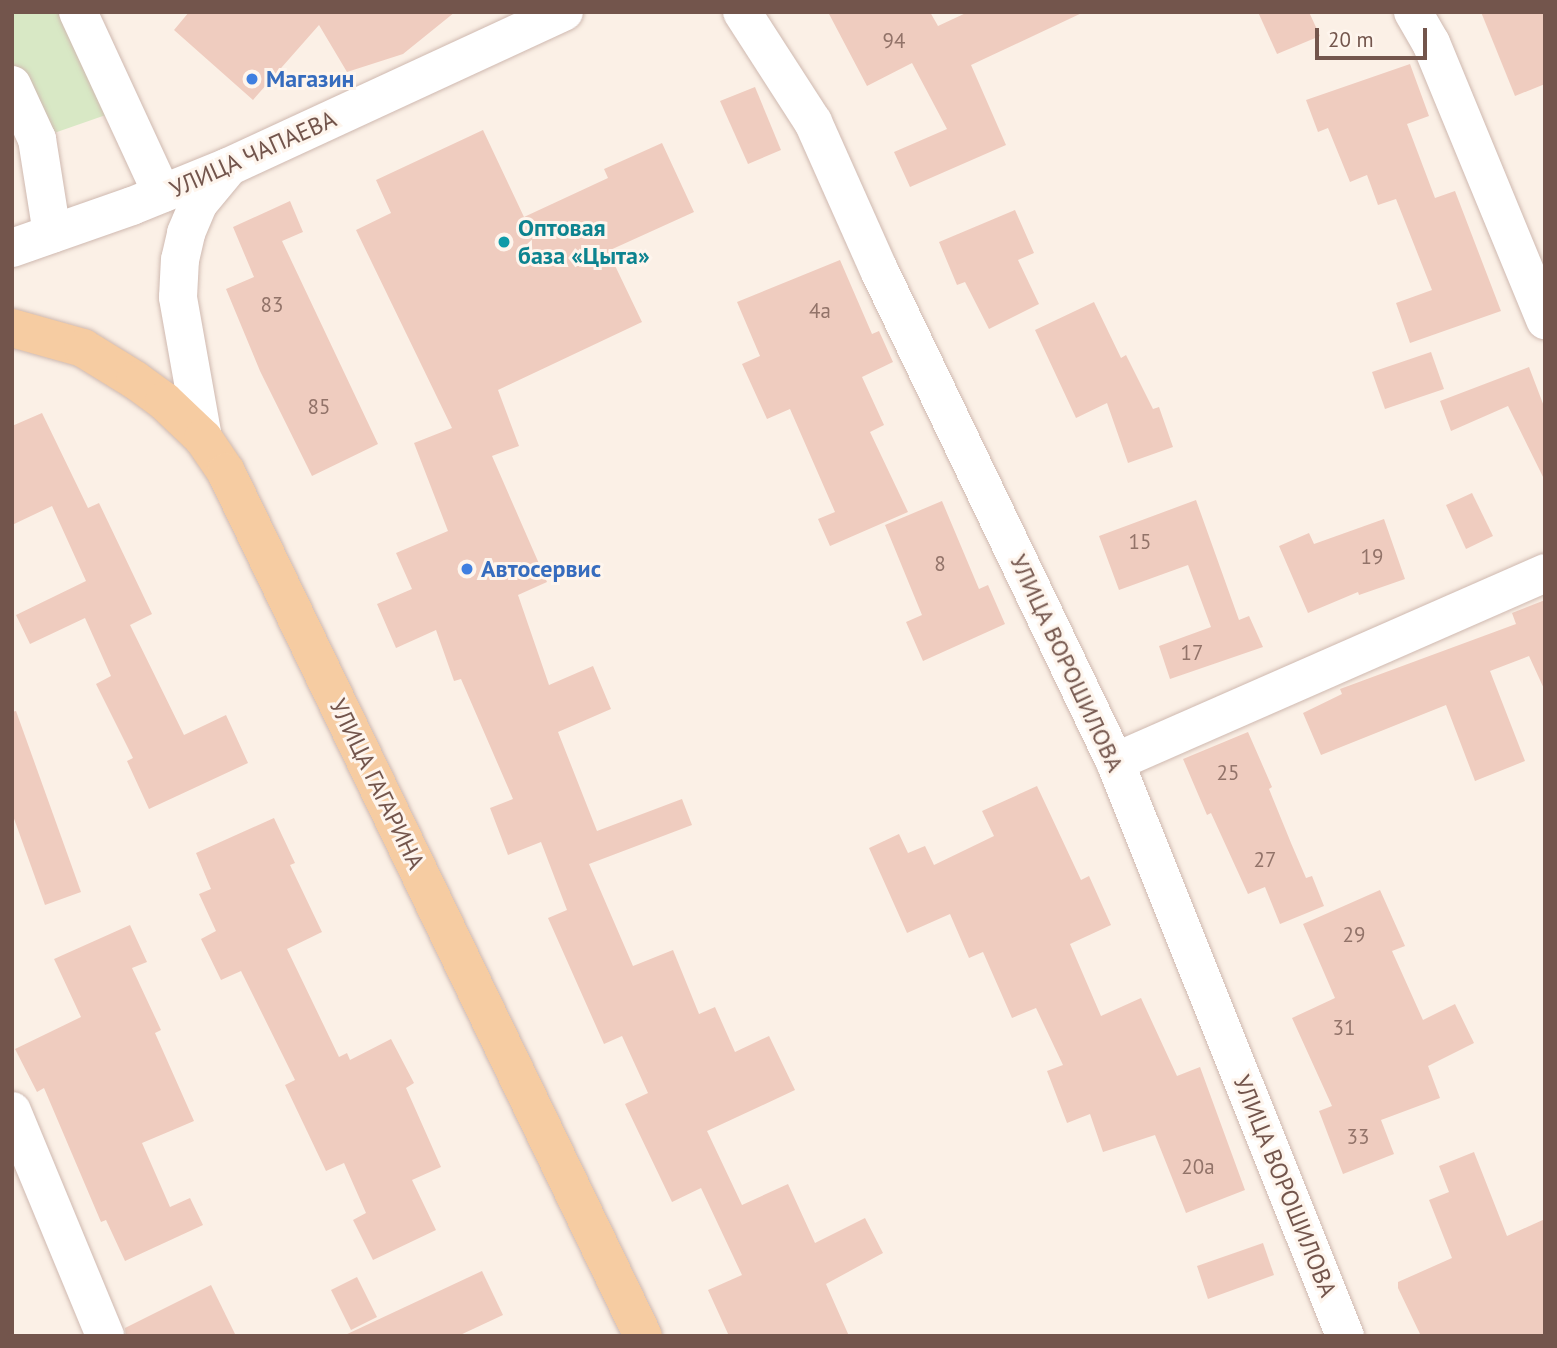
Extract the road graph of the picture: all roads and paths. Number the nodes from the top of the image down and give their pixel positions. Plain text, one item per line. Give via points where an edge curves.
1 (78, 12) edge
2 (564, 12) edge
3 (742, 12) edge
4 (1413, 12) edge
5 (12, 85) edge
6 (228, 167) junction
7 (147, 200) junction
8 (52, 234) junction
9 (12, 248) edge
10 (1545, 320) edge
11 (12, 328) edge
12 (203, 438) junction
13 (1545, 573) edge
14 (1115, 762) junction
15 (12, 1111) edge
16 (105, 1336) edge
17 (643, 1336) edge
18 (1345, 1336) edge

1 - 7 street
2 - 6 street, УЛИЦА ЧАПАЕВА
3 - 14 street, УЛИЦА ВОРОШИЛОВА via 813,122 885,283
4 - 10 street via 1431,43
5 - 8 street via 37,139
6 - 7 street, УЛИЦА ЧАПАЕВА
6 - 12 street via 199,203 180,260 178,297
7 - 8 street, УЛИЦА ЧАПАЕВА
8 - 9 street, УЛИЦА ЧАПАЕВА
11 - 12 main road, УЛИЦА ГАГАРИНА via 83,348 164,401
12 - 17 main road, УЛИЦА ГАГАРИНА via 226,472
13 - 14 street
14 - 18 street, УЛИЦА ВОРОШИЛОВА
15 - 16 street

